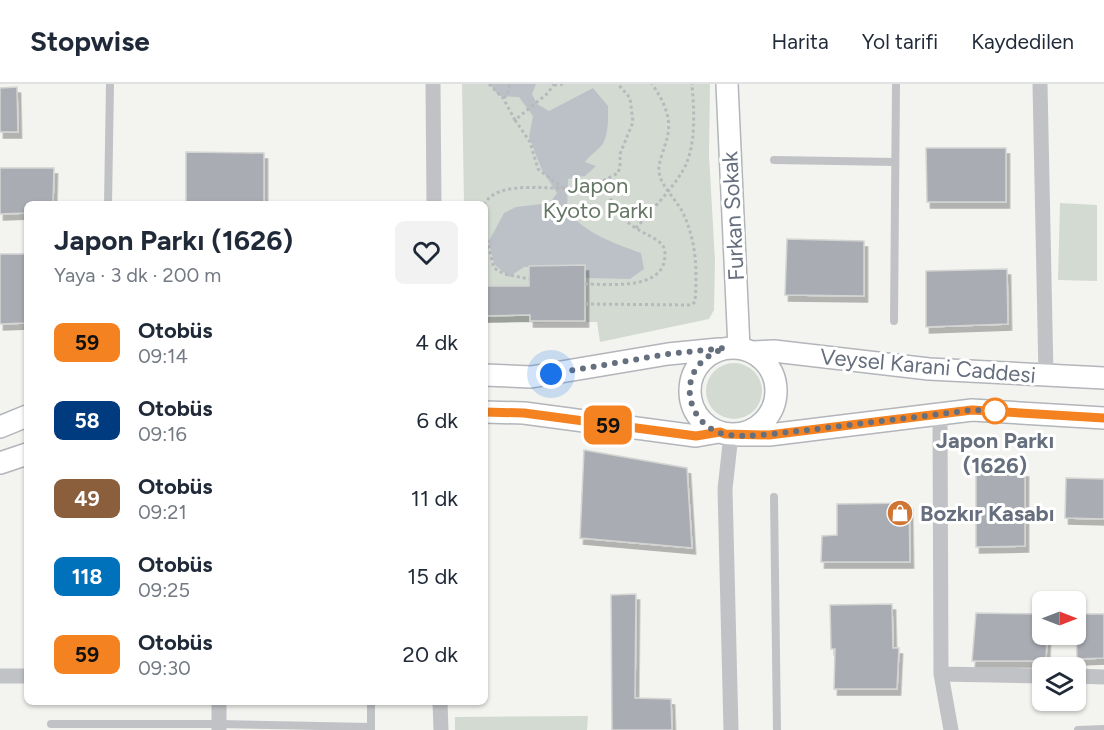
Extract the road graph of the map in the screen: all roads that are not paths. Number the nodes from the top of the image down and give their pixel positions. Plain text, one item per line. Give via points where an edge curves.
1 (110, 84) edge
2 (433, 84) edge
3 (727, 84) edge
4 (896, 84) edge
5 (1040, 84) edge
6 (774, 160) dead end
7 (895, 162) junction
8 (108, 201) edge
9 (434, 201) edge
10 (894, 321) dead end
11 (738, 350) junction
12 (488, 375) edge
13 (1046, 376) junction
14 (1104, 378) edge
15 (488, 412) edge
16 (940, 414) junction
17 (24, 417) edge
18 (1104, 418) edge
19 (0, 427) edge
20 (730, 434) junction
21 (24, 455) edge
22 (0, 463) edge
23 (774, 497) dead end
24 (941, 674) junction
25 (0, 676) edge
26 (24, 676) edge
27 (1032, 676) edge
28 (1086, 676) edge
29 (1104, 677) edge
30 (219, 705) edge
31 (371, 705) edge
32 (441, 705) edge
33 (51, 724) dead end
34 (219, 727) edge
35 (371, 729) edge
36 (1104, 729) edge
37 (441, 730) edge
38 (731, 730) edge
39 (777, 730) edge
40 (951, 730) edge
41 (1078, 730) edge

1 - 8 lane
2 - 9 street
3 - 11 main road, Furkan Sokak
4 - 7 lane
5 - 13 street
6 - 7 lane
7 - 10 lane
11 - 12 main road, Veysel Karani Caddesi via 668,354 531,376
11 - 13 main road, Veysel Karani Caddesi
11 - 20 main road via 763,360 776,384 776,398 763,422 752,430
11 - 20 main road via 713,353 702,361 690,385 694,411 702,422 712,430
13 - 14 main road, Veysel Karani Caddesi
15 - 20 main road, Veysel Karani Caddesi via 524,413 696,436
16 - 18 main road, Veysel Karani Caddesi via 972,410
16 - 20 main road, Veysel Karani Caddesi via 769,435
16 - 24 street
17 - 19 main road
20 - 38 street via 725,489
21 - 22 main road
23 - 39 lane
24 - 27 street
24 - 40 street
25 - 26 street
28 - 29 street
30 - 34 street
31 - 35 lane
32 - 37 street
33 - 34 lane
34 - 35 lane
36 - 41 lane

